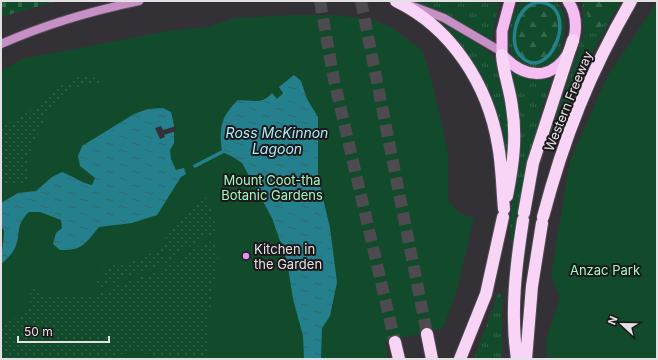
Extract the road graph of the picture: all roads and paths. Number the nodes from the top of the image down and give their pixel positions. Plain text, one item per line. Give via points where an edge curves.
1 (139, 1) edge
2 (398, 1) edge
3 (510, 1) edge
4 (631, 1) edge
5 (572, 4) edge
6 (573, 40) junction
7 (1, 44) edge
8 (502, 53) junction
9 (504, 212) junction
10 (427, 334) tunnel mouth
11 (395, 342) tunnel mouth
12 (399, 359) edge
13 (432, 359) edge
14 (460, 359) edge
15 (517, 359) edge
16 (526, 359) edge

1 - 7 main road via 71,17
2 - 8 main road via 444,18
2 - 9 highway via 434,25 472,73 495,130
3 - 8 highway via 503,25
4 - 16 highway, Western Freeway via 598,61 556,168 543,220 532,286
5 - 6 highway via 575,22
6 - 8 highway via 559,65 542,74 521,71
6 - 15 highway via 533,163 518,257 514,340
8 - 9 highway via 515,134 514,160
9 - 14 highway via 486,294
10 - 13 highway
11 - 12 highway

